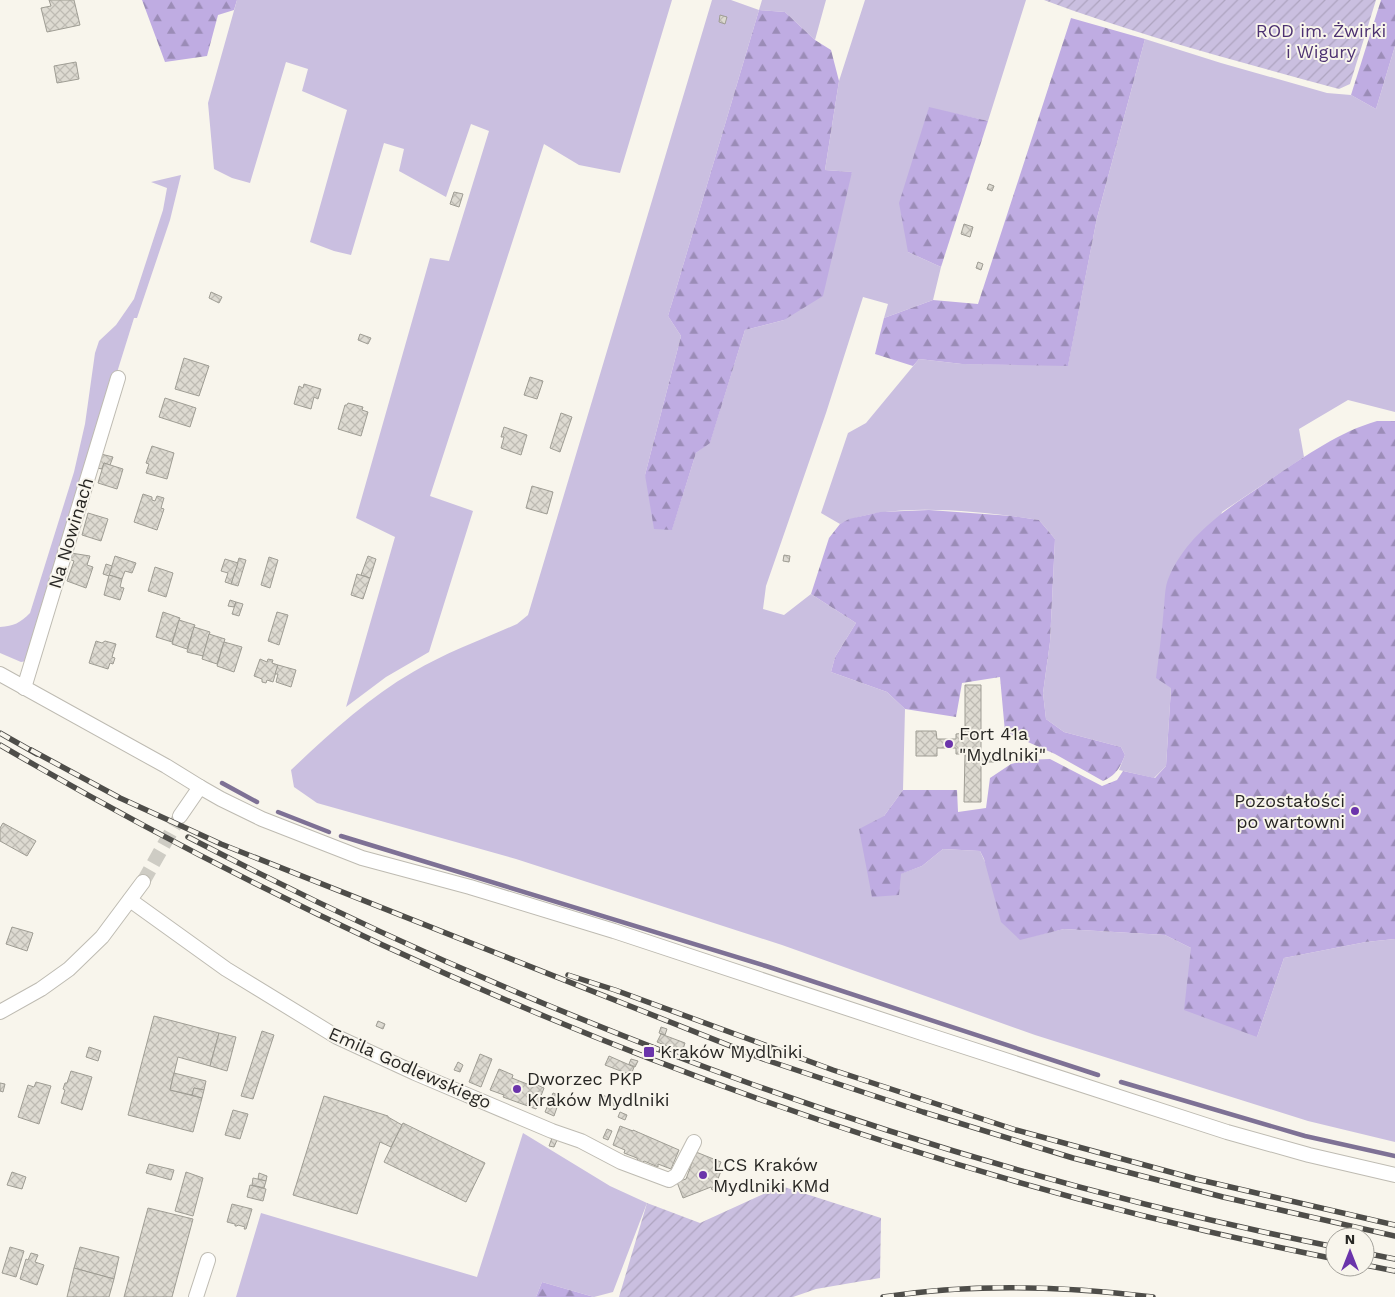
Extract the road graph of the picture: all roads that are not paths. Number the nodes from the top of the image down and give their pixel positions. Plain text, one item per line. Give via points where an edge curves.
1 (118, 378) dead end
2 (0, 674) edge
3 (24, 688) junction
4 (200, 787) junction
5 (180, 816) tunnel mouth
6 (143, 882) tunnel mouth
7 (130, 900) junction
8 (0, 1012) edge
9 (694, 1142) dead end
10 (1395, 1175) edge
11 (208, 1260) dead end
12 (196, 1297) edge

1 - 3 street, Na Nowinach
2 - 3 street
3 - 4 street
4 - 5 street
4 - 10 street via 262,819 362,858 614,931 1227,1132
6 - 7 street
7 - 8 street via 102,937 69,969
7 - 9 street, Emila Godlewskiego via 226,969 337,1037 415,1073 582,1141 621,1162 669,1180 677,1175
11 - 12 street

